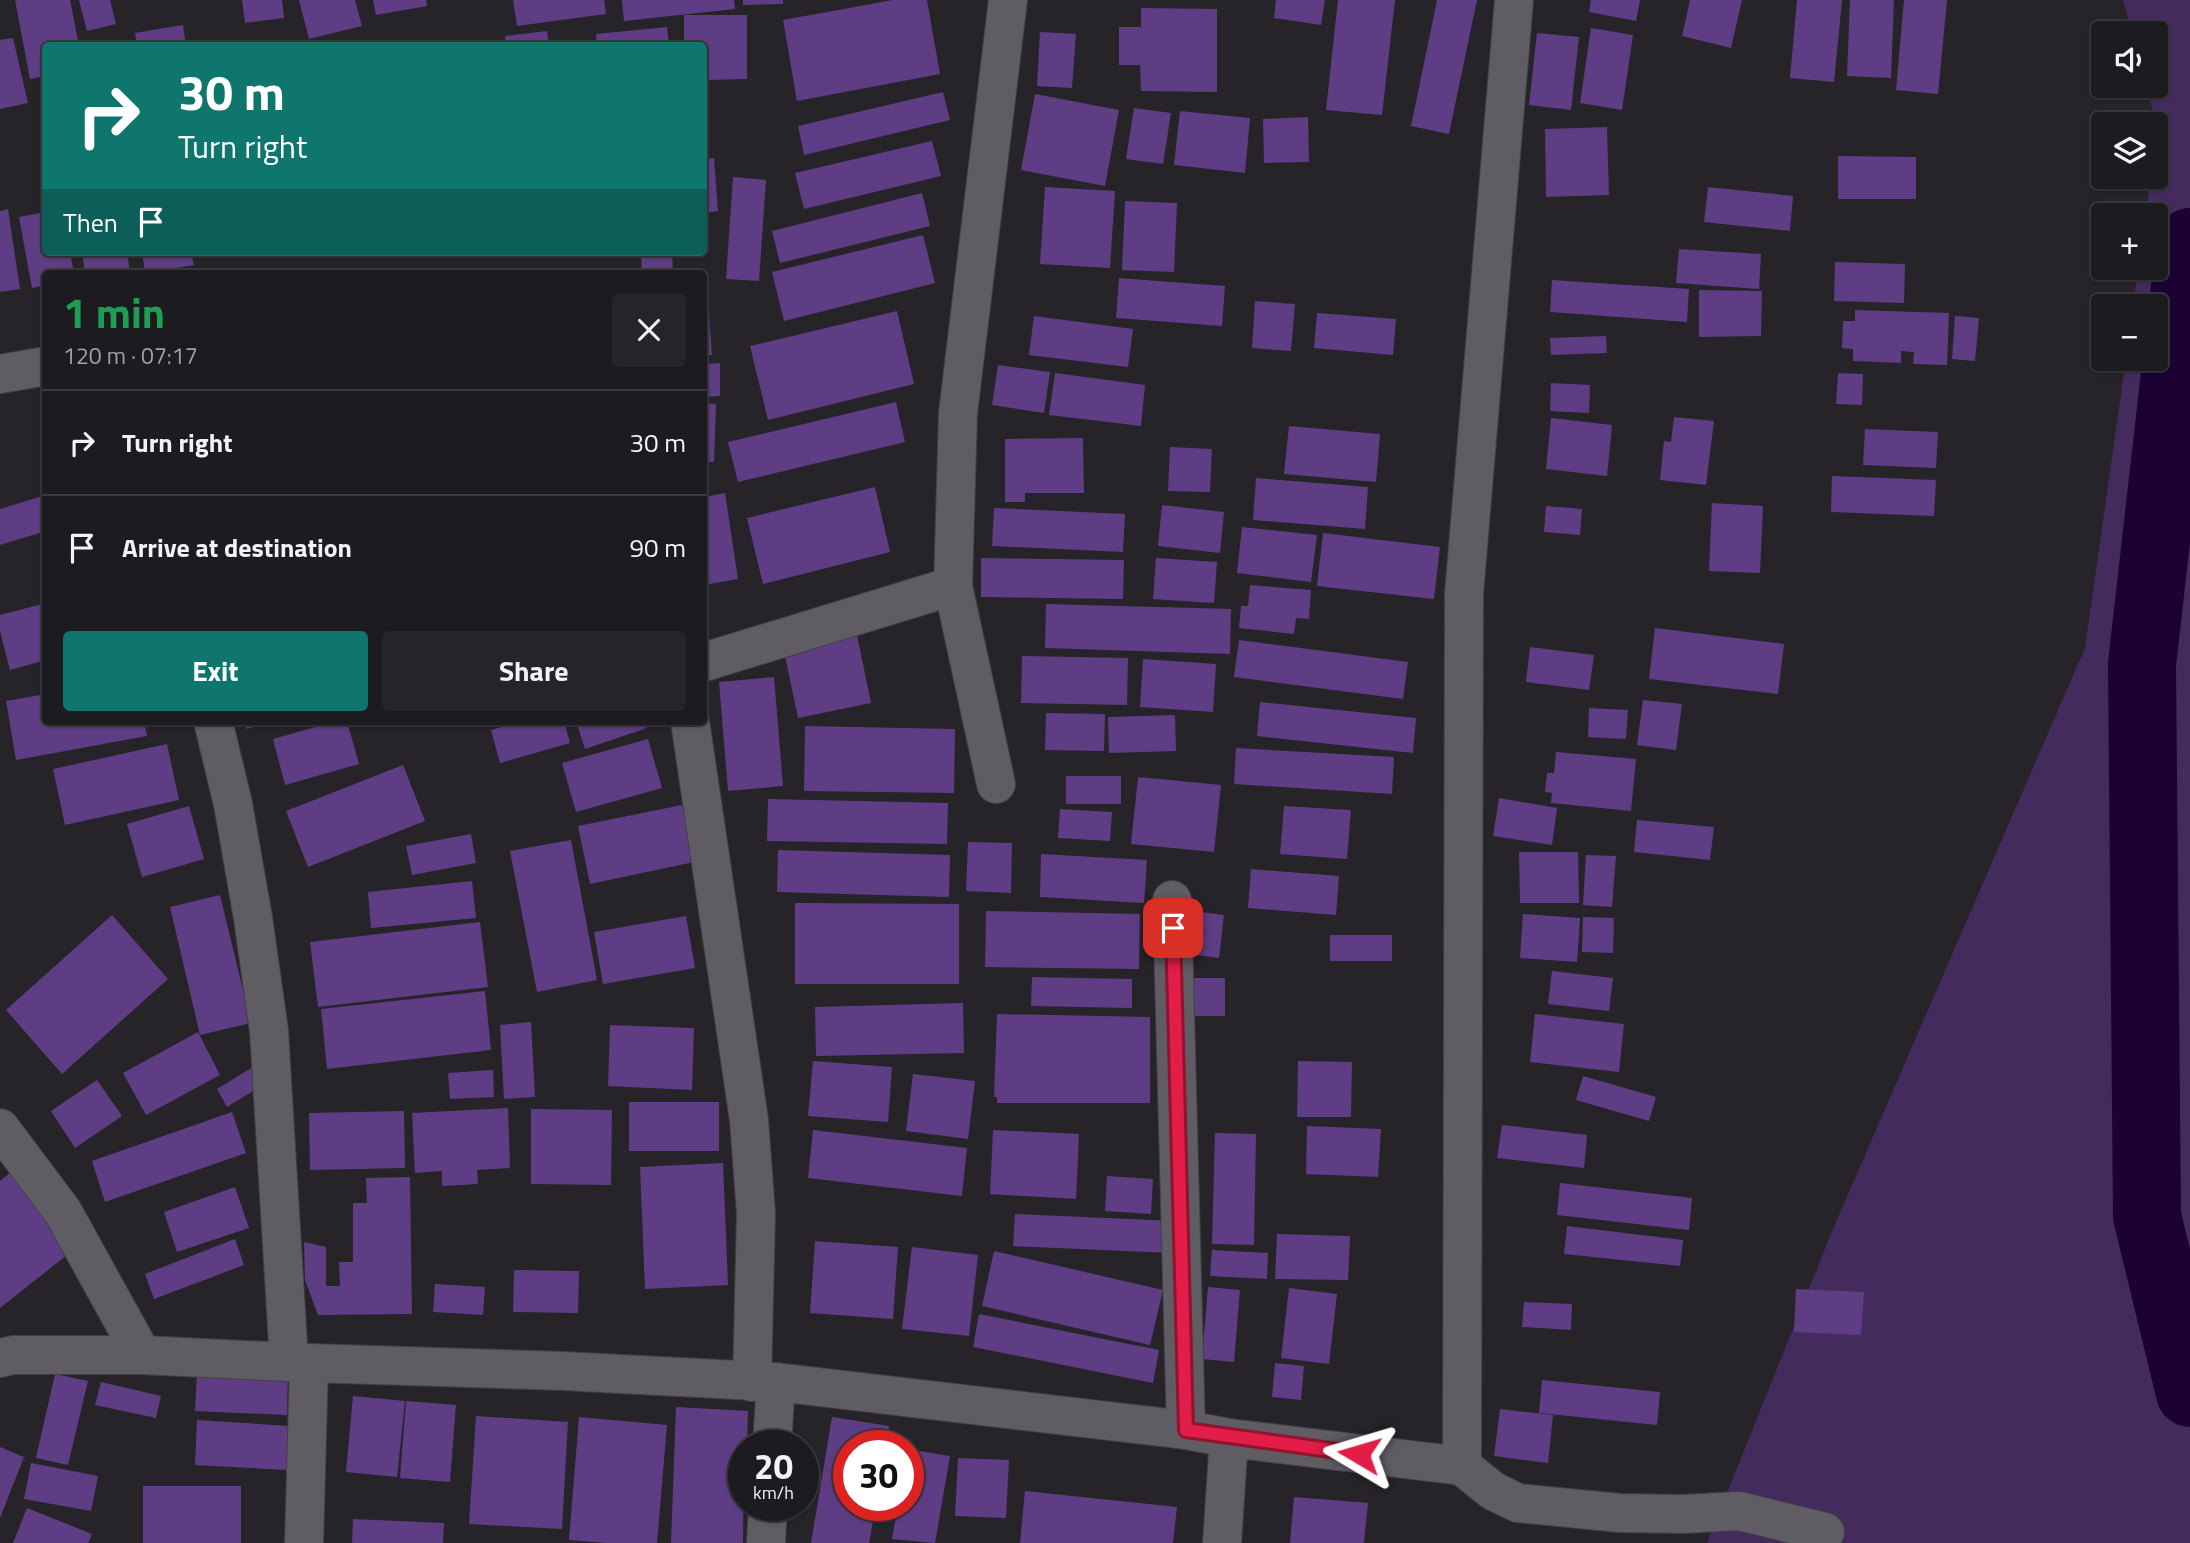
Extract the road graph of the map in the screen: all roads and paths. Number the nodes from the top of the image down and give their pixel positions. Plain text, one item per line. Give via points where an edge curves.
1 (1008, 0) edge
2 (1514, 0) edge
3 (42, 367) edge
4 (0, 374) edge
5 (953, 586) junction
6 (707, 661) edge
7 (214, 725) edge
8 (691, 725) edge
9 (996, 784) dead end
10 (1172, 900) dead end
11 (0, 1128) edge
12 (142, 1355) junction
13 (0, 1358) edge
14 (299, 1362) junction
15 (764, 1382) junction
16 (770, 1430) edge
17 (1186, 1430) junction
18 (1229, 1438) junction
19 (1462, 1466) junction
20 (767, 1521) edge
21 (1825, 1532) dead end
22 (304, 1543) edge
23 (766, 1543) edge
24 (1222, 1543) edge

1 - 5 street via 958,413
2 - 19 street via 1464,594
3 - 4 street
5 - 6 street
5 - 9 street
7 - 14 street via 233,804 269,1031
8 - 15 street via 749,1120
10 - 17 street
11 - 12 street via 63,1212
12 - 13 street
12 - 14 street
14 - 15 street
14 - 22 street
15 - 16 street
15 - 17 street
17 - 18 street
18 - 19 street
18 - 24 street
19 - 21 street via 1493,1491 1518,1503 1620,1514 1739,1511
20 - 23 street

